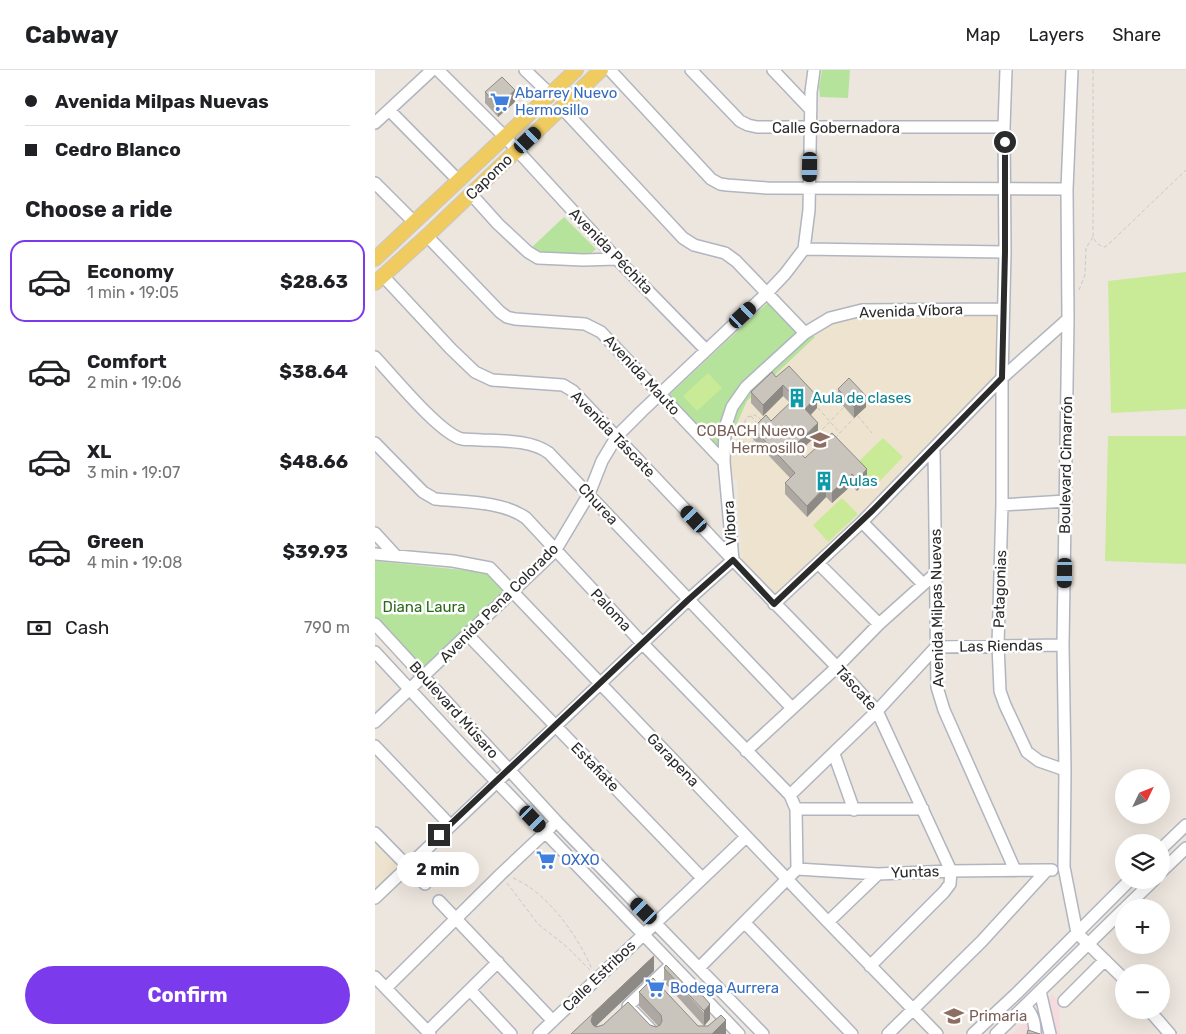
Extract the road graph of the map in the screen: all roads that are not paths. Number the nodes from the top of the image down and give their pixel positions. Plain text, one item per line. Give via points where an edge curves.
1 (432, 70) edge
2 (438, 70) edge
3 (525, 70) edge
4 (576, 70) edge
5 (601, 70) edge
6 (610, 70) edge
7 (691, 70) edge
8 (773, 70) edge
9 (814, 70) edge
10 (1006, 70) edge
11 (1072, 70) edge
12 (550, 94) junction
13 (562, 108) junction
14 (389, 110) junction
15 (811, 110) junction
16 (375, 123) edge
17 (1004, 127) junction
18 (811, 128) junction
19 (505, 137) junction
20 (517, 150) junction
21 (458, 180) junction
22 (375, 183) edge
23 (810, 187) junction
24 (1005, 189) junction
25 (1067, 189) junction
26 (471, 194) junction
27 (414, 222) junction
28 (427, 236) junction
29 (805, 249) junction
30 (1005, 252) junction
31 (375, 259) edge
32 (617, 259) junction
33 (379, 280) edge
34 (768, 292) junction
35 (1003, 309) junction
36 (1068, 318) junction
37 (805, 333) junction
38 (706, 350) junction
39 (375, 357) edge
40 (1002, 378) junction
41 (659, 394) junction
42 (617, 436) junction
43 (375, 443) edge
44 (934, 450) junction
45 (724, 462) junction
46 (589, 494) junction
47 (1066, 501) junction
48 (1002, 505) junction
49 (862, 522) junction
50 (375, 533) edge
51 (555, 551) junction
52 (375, 554) edge
53 (396, 556) junction
54 (733, 560) junction
55 (818, 563) junction
56 (936, 573) junction
57 (923, 584) junction
58 (512, 591) junction
59 (688, 600) junction
60 (774, 604) junction
61 (375, 624) edge
62 (879, 624) junction
63 (467, 634) junction
64 (643, 644) junction
65 (1063, 645) junction
66 (998, 646) junction
67 (936, 647) junction
68 (375, 652) edge
69 (837, 667) junction
70 (424, 676) junction
71 (599, 684) junction
72 (410, 689) junction
73 (791, 708) junction
74 (877, 711) junction
75 (375, 722) edge
76 (555, 726) junction
77 (375, 746) edge
78 (746, 751) junction
79 (834, 754) junction
80 (509, 770) junction
81 (1065, 770) junction
82 (497, 781) junction
83 (790, 795) junction
84 (796, 809) junction
85 (923, 809) junction
86 (854, 810) junction
87 (557, 822) junction
88 (450, 824) junction
89 (1186, 825) edge
90 (546, 832) junction
91 (375, 833) edge
92 (746, 836) junction
93 (1170, 840) edge
94 (1186, 848) edge
95 (1170, 863) edge
96 (407, 866) junction
97 (1064, 867) junction
98 (797, 869) junction
99 (1015, 870) junction
100 (1047, 870) junction
101 (951, 871) junction
102 (878, 874) junction
103 (702, 878) junction
104 (787, 879) junction
105 (425, 884) dead end
106 (1121, 889) edge
107 (1145, 889) edge
108 (375, 898) edge
109 (1134, 899) edge
110 (439, 900) dead end
111 (456, 918) junction
112 (1115, 918) edge
113 (828, 922) junction
114 (655, 923) junction
115 (745, 923) junction
116 (1077, 932) junction
117 (643, 934) junction
118 (1088, 944) junction
119 (1105, 960) junction
120 (498, 962) junction
121 (672, 964) junction
122 (870, 966) junction
123 (699, 968) junction
124 (1115, 970) edge
125 (375, 976) edge
126 (386, 988) junction
127 (470, 990) junction
128 (1040, 991) junction
129 (1064, 1001) dead end
130 (1025, 1006) junction
131 (913, 1010) junction
132 (1157, 1019) edge
133 (553, 1021) junction
134 (429, 1033) edge
135 (511, 1034) edge
136 (539, 1034) edge
137 (655, 1034) edge
138 (739, 1034) edge
139 (763, 1034) edge
140 (852, 1034) edge
141 (888, 1034) edge
142 (937, 1034) edge
143 (973, 1034) edge
144 (996, 1034) edge
145 (1035, 1034) edge
146 (1050, 1034) edge
147 (1170, 1034) edge

1 - 14 street
2 - 19 street, Avenida Péchita
3 - 12 street
4 - 12 main road, Capomo
5 - 13 main road, Capomo
6 - 23 street via 711,179 727,185
7 - 18 street, Calle Gobernadora via 748,125
8 - 15 street
9 - 15 street
10 - 17 street
11 - 25 street, Boulevard Cimarrón
12 - 19 main road, Capomo
13 - 20 main road, Capomo
13 - 34 street via 683,238 694,245 725,253
14 - 16 street
14 - 21 street
15 - 18 street
17 - 18 street, Calle Gobernadora
17 - 24 street
18 - 23 street
19 - 20 street, Avenida Péchita
19 - 21 main road, Capomo
20 - 26 main road, Capomo
20 - 32 street, Avenida Péchita
21 - 27 main road, Capomo
22 - 27 street
23 - 24 street
23 - 29 street
24 - 25 street
24 - 30 street
25 - 36 street, Boulevard Cimarrón
26 - 28 main road, Capomo
26 - 32 street via 498,224 538,258
27 - 31 main road, Capomo
28 - 33 main road, Capomo
28 - 41 street, Avenida Mauto via 507,317 593,327
29 - 30 street
29 - 34 street, Avenida Pena Colorado
30 - 35 street
32 - 38 street, Avenida Péchita
33 - 42 street, Avenida Táscate via 475,372 492,380 563,385 578,395
34 - 37 street
34 - 38 street, Avenida Pena Colorado
35 - 37 street, Avenida Víbora via 862,310 831,318
35 - 40 street
36 - 40 street
36 - 47 street, Boulevard Cimarrón
37 - 45 street, Avenida Víbora via 738,396 725,428
38 - 41 street, Avenida Pena Colorado
39 - 46 street, Churea via 451,434 462,439 543,448
40 - 44 street
40 - 48 street, Patagonias
41 - 42 street, Avenida Pena Colorado
41 - 45 street, Avenida Mauto
42 - 46 street, Avenida Pena Colorado via 602,461
42 - 54 street, Avenida Táscate
43 - 51 street, Paloma via 429,496 513,510 526,518
44 - 49 street
44 - 56 street, Avenida Milpas Nuevas
45 - 54 street, Vibora
46 - 51 street, Avenida Pena Colorado
46 - 59 street, Churea
47 - 48 street
47 - 65 street, Boulevard Cimarrón
48 - 66 street, Patagonias
49 - 55 street
49 - 57 street
50 - 53 street
51 - 58 street, Avenida Pena Colorado
51 - 64 street, Paloma
52 - 53 street, Garapena
53 - 58 street, Garapena via 490,568
54 - 59 street, Vibora
54 - 60 street, Táscate
55 - 60 street
55 - 62 street
56 - 57 street
56 - 67 street, Avenida Milpas Nuevas
57 - 62 street
58 - 63 street, Avenida Pena Colorado
58 - 71 street, Garapena
59 - 64 street, Vibora
59 - 73 street, Churea
60 - 69 street, Táscate
61 - 70 street, Boulevard Músaro
62 - 69 street
63 - 70 street, Avenida Pena Colorado
63 - 76 street, Estafiate
64 - 71 street, Vibora
64 - 78 street, Paloma
65 - 66 street, Las Riendas
65 - 81 street, Boulevard Cimarrón
66 - 67 street, Las Riendas
66 - 81 street, Patagonias via 1001,691 1027,752 1039,761
67 - 74 street
67 - 99 street, Avenida Milpas Nuevas via 939,698
68 - 72 street, Boulevard Músaro
69 - 73 street
69 - 74 street, Táscate
70 - 72 street, Avenida Pena Colorado
70 - 80 street, Boulevard Músaro
71 - 76 street, Vibora
71 - 92 street, Garapena
72 - 75 street, Avenida Pena Colorado
72 - 82 street, Boulevard Músaro
73 - 78 street
74 - 79 street
74 - 85 street, Táscate
76 - 80 street, Vibora
76 - 103 street, Estafiate
77 - 88 street
78 - 83 street, Paloma
79 - 83 street
79 - 86 street
80 - 82 street, Vibora
80 - 87 street, Boulevard Músaro
81 - 97 street, Boulevard Cimarrón
82 - 88 street, Vibora
82 - 90 street, Boulevard Músaro
83 - 84 street, Paloma
84 - 86 street
84 - 98 street, Paloma
85 - 86 street
85 - 101 street, Táscate
87 - 90 street
87 - 114 street, Boulevard Músaro
88 - 96 street, Vibora
89 - 93 street
90 - 111 street
90 - 117 street, Boulevard Músaro
91 - 96 street
92 - 103 street, Calle Estribos
92 - 104 street, Garapena
94 - 95 street
96 - 105 street
96 - 108 street, Vibora
97 - 100 street, Yuntas
97 - 116 street, Boulevard Cimarrón
98 - 102 street, Yuntas
98 - 104 street
99 - 100 street, Yuntas
99 - 101 street, Yuntas
100 - 131 street
101 - 102 street, Yuntas
101 - 122 street via 950,884 945,892
102 - 113 street
103 - 114 street, Calle Estribos
104 - 113 street, Garapena
104 - 115 street
106 - 116 street
107 - 109 street
110 - 111 street
111 - 120 street
111 - 126 street
112 - 118 street
113 - 122 street, Garapena
114 - 117 street, Calle Estribos
114 - 123 street, Boulevard Músaro
115 - 123 street
115 - 140 street
116 - 118 street
116 - 143 street
117 - 121 street, Boulevard Músaro
117 - 133 street, Calle Estribos
118 - 119 street
118 - 128 street
119 - 124 street
119 - 129 street
120 - 127 street
120 - 133 street
121 - 137 street via 656,986 625,1009
121 - 138 street, Boulevard Músaro via 720,1020
122 - 131 street, Garapena
123 - 139 street, Boulevard Músaro
125 - 126 street
126 - 134 street
127 - 134 street
127 - 135 street
128 - 130 street
128 - 146 street
130 - 144 street
130 - 145 street via 1035,1022
131 - 141 street
131 - 142 street, Garapena
132 - 147 street
133 - 136 street, Calle Estribos

